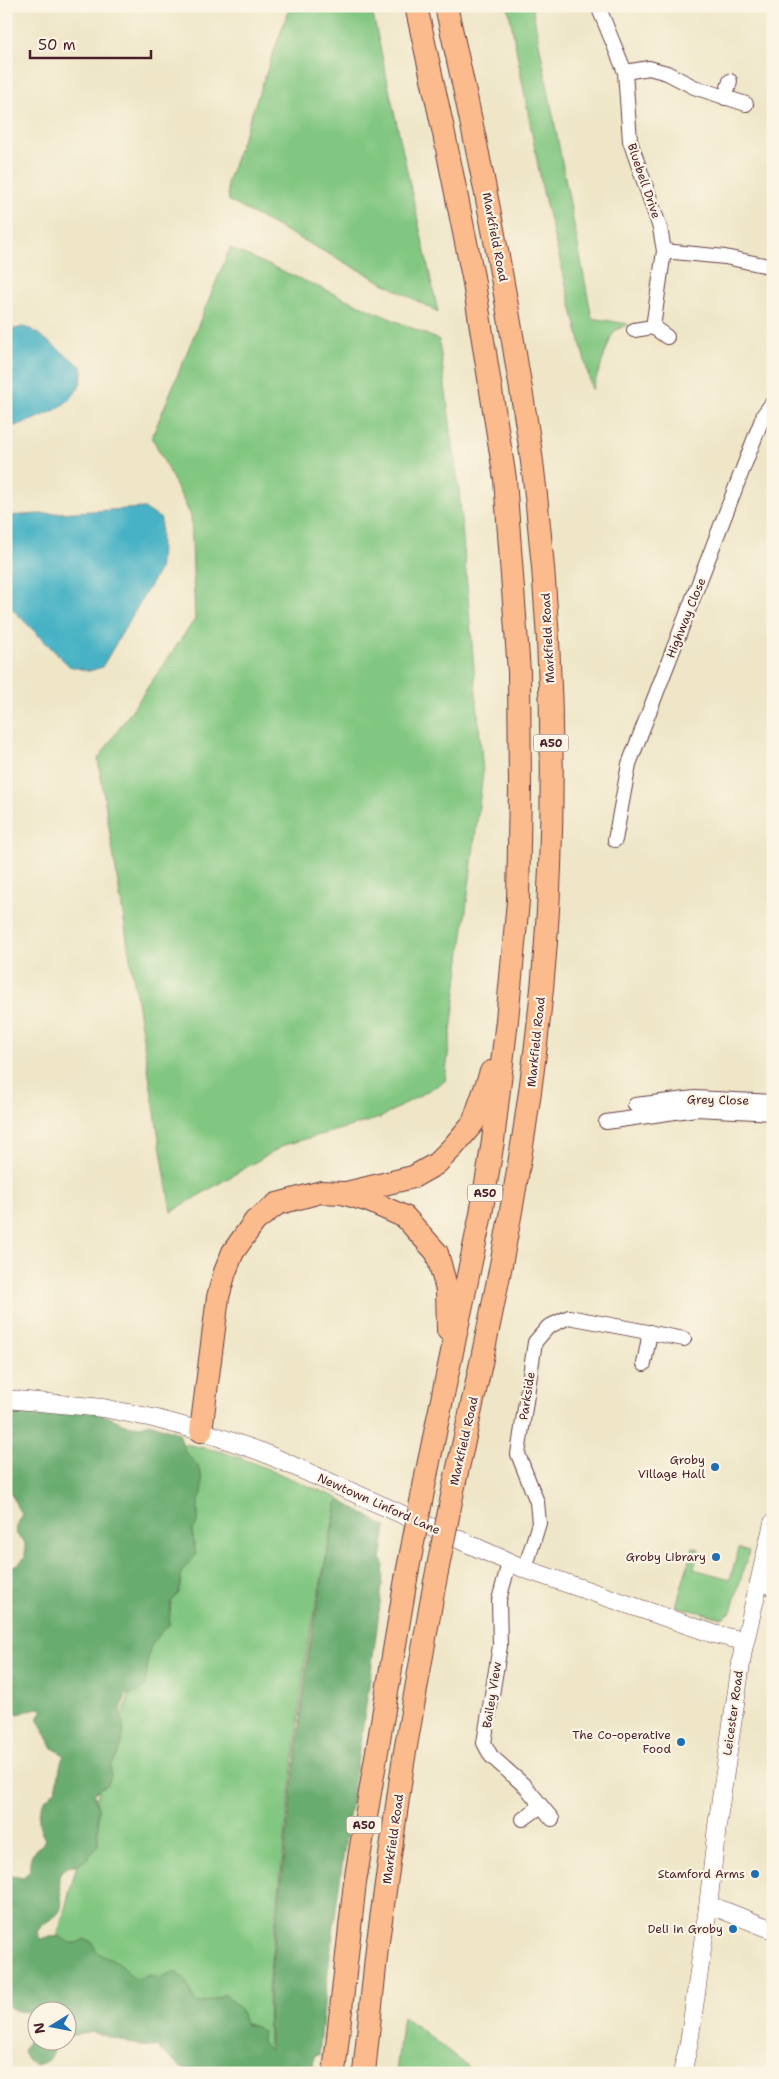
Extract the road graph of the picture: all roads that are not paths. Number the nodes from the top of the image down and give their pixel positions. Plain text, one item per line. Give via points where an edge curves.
1 (416, 6) edge
2 (446, 6) edge
3 (598, 6) edge
4 (625, 72) junction
5 (730, 80) dead end
6 (725, 98) junction
7 (746, 104) dead end
8 (664, 251) junction
9 (773, 266) edge
10 (653, 326) junction
11 (634, 330) dead end
12 (666, 337) dead end
13 (773, 402) edge
14 (615, 840) dead end
15 (507, 1020) junction
16 (773, 1102) edge
17 (634, 1105) dead end
18 (773, 1113) edge
19 (606, 1122) dead end
20 (342, 1193) junction
21 (650, 1332) junction
22 (684, 1339) dead end
23 (644, 1364) dead end
24 (450, 1365) junction
25 (6, 1399) edge
26 (201, 1431) junction
27 (773, 1522) edge
28 (517, 1566) junction
29 (766, 1586) edge
30 (744, 1641) junction
31 (540, 1806) junction
32 (552, 1819) dead end
33 (523, 1820) dead end
34 (708, 1907) junction
35 (773, 1930) edge
36 (334, 2073) edge
37 (364, 2073) edge
38 (682, 2073) edge

1 - 15 highway, A50 via 473,278 505,479 518,672 520,788 518,901
2 - 37 highway, Markfield Road / A50, bridge via 502,274 533,468 550,673 548,897 530,1092 513,1203 434,1587 380,1928
3 - 4 street, Bluebell Drive
4 - 6 street via 649,68
4 - 8 street, Bluebell Drive via 630,141 660,228
5 - 6 street
6 - 7 street
8 - 9 street
8 - 10 street, Bluebell Drive
10 - 11 street
10 - 12 street
13 - 14 street, Highway Close via 764,414 640,732 629,764
15 - 20 highway via 473,1123 453,1147 436,1164 413,1177
15 - 24 highway, A50 via 482,1214
16 - 17 street, Grey Close via 694,1098
18 - 19 street via 696,1109
20 - 24 highway via 405,1217 437,1253 447,1290
20 - 26 highway via 321,1192 276,1204 255,1222 233,1252 218,1297
21 - 22 street, Parkside
21 - 23 street
21 - 28 street, Parkside via 568,1317 548,1327 535,1342 518,1454 537,1502 539,1523
24 - 36 highway, A50, bridge via 406,1579 355,1882
25 - 26 street, Newtown Linford Lane via 103,1408
26 - 28 street, Newtown Linford Lane via 271,1456
27 - 29 street, Leicester Road
28 - 30 street, Newtown Linford Lane via 714,1634
28 - 31 street, Bailey View via 499,1600 500,1646 484,1743 491,1756 526,1787
29 - 30 street, Leicester Road
30 - 34 street, Leicester Road
31 - 32 street, Bailey View
31 - 33 street
34 - 35 street
34 - 38 street

